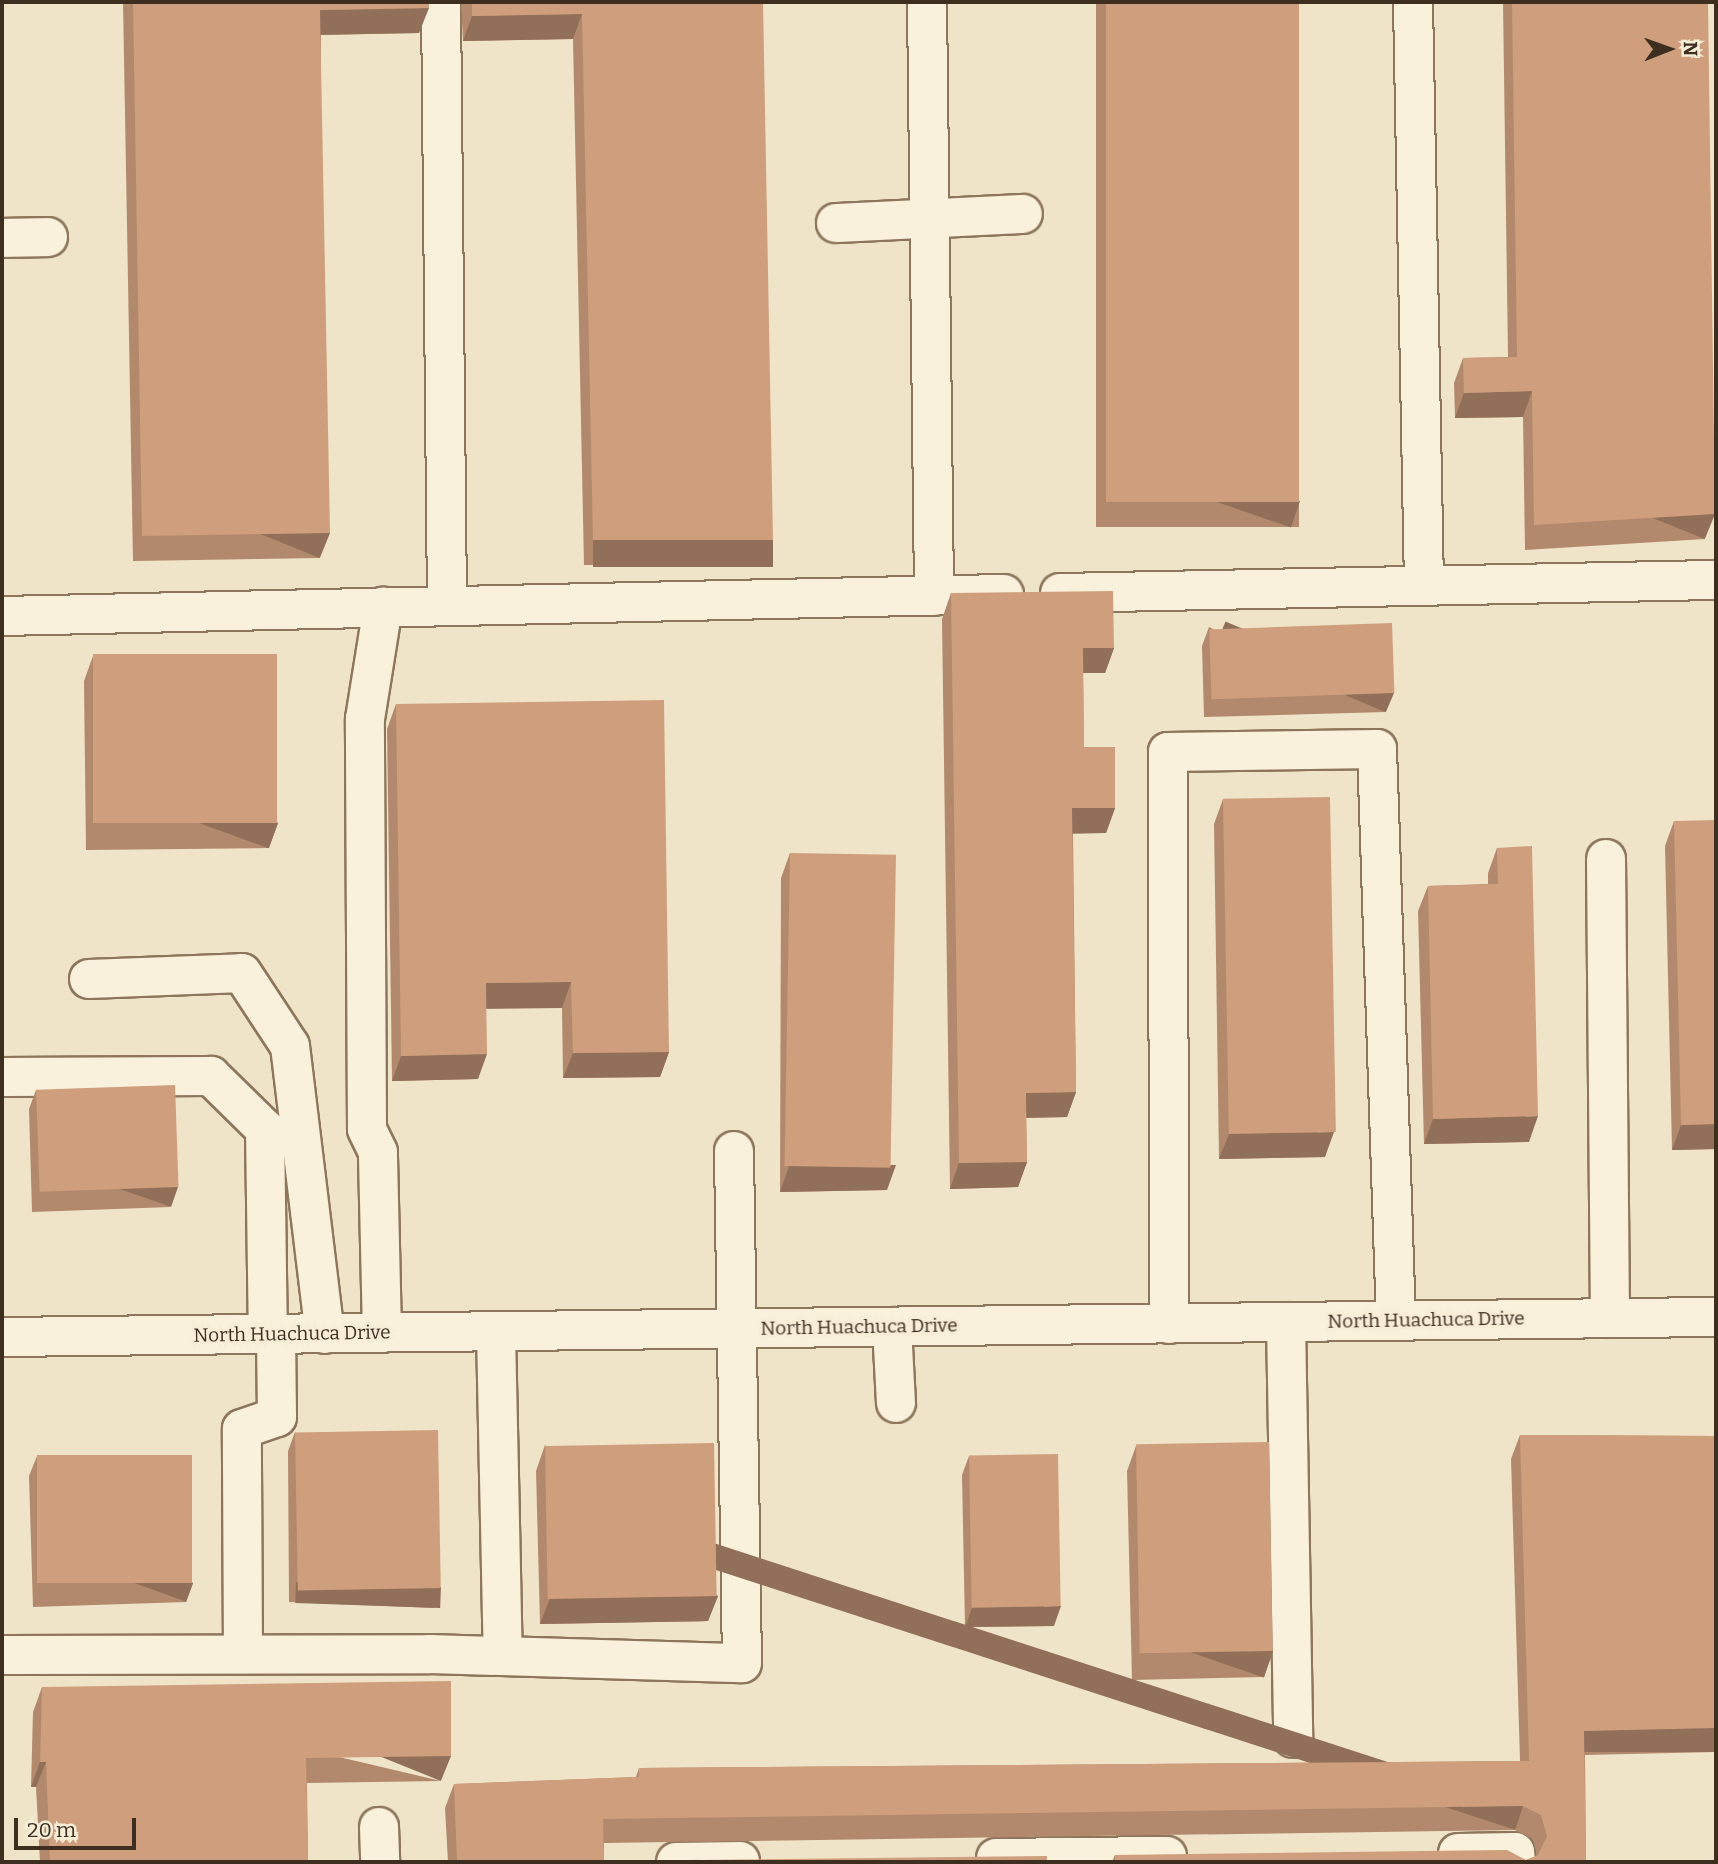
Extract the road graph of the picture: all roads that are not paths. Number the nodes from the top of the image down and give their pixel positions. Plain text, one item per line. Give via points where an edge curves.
1 (441, 2) edge
2 (927, 2) edge
3 (1413, 2) edge
4 (1023, 214) dead end
5 (930, 219) junction
6 (836, 223) dead end
7 (48, 237) dead end
8 (2, 238) edge
9 (1716, 580) edge
10 (1424, 585) junction
11 (934, 596) junction
12 (447, 605) junction
13 (383, 607) junction
14 (2, 616) edge
15 (1606, 859) dead end
16 (89, 979) dead end
17 (2, 1077) edge
18 (734, 1152) dead end
19 (1716, 1317) edge
20 (1610, 1318) junction
21 (1396, 1321) junction
22 (1286, 1322) junction
23 (1169, 1324) junction
24 (892, 1327) junction
25 (735, 1329) junction
26 (496, 1332) junction
27 (382, 1333) junction
28 (325, 1334) junction
29 (272, 1335) junction
30 (2, 1337) edge
31 (896, 1403) dead end
32 (243, 1654) junction
33 (2, 1655) edge
34 (503, 1656) junction
35 (1293, 1738) dead end
36 (1419, 1853) edge
37 (1200, 1856) edge
38 (966, 1859) edge
39 (1076, 1860) edge
40 (772, 1861) edge
41 (676, 1862) edge
42 (1516, 1862) edge

1 - 12 street
2 - 5 street
3 - 10 street
4 - 5 street
5 - 6 street
5 - 11 street
7 - 8 street
9 - 10 street
10 - 11 street
11 - 12 street
12 - 13 street
13 - 14 street
13 - 27 street via 365,719 367,1129 378,1152
15 - 20 street
16 - 28 street via 242,973 249,983 290,1046
17 - 29 street via 211,1076 265,1129
18 - 25 street
19 - 20 street, North Huachuca Drive
20 - 21 street, North Huachuca Drive
21 - 22 street, North Huachuca Drive
21 - 23 street via 1377,749 1168,752
22 - 23 street, North Huachuca Drive
22 - 35 street
23 - 24 street, North Huachuca Drive
24 - 25 street, North Huachuca Drive
24 - 31 street
25 - 26 street, North Huachuca Drive
25 - 34 street via 742,1663
26 - 27 street, North Huachuca Drive
26 - 34 street
27 - 28 street, North Huachuca Drive
28 - 29 street, North Huachuca Drive
29 - 30 street, North Huachuca Drive
29 - 32 street via 276,1417 242,1429
32 - 33 street
32 - 34 street
36 - 42 street via 1516,1852
37 - 39 street
38 - 39 street
40 - 41 street

